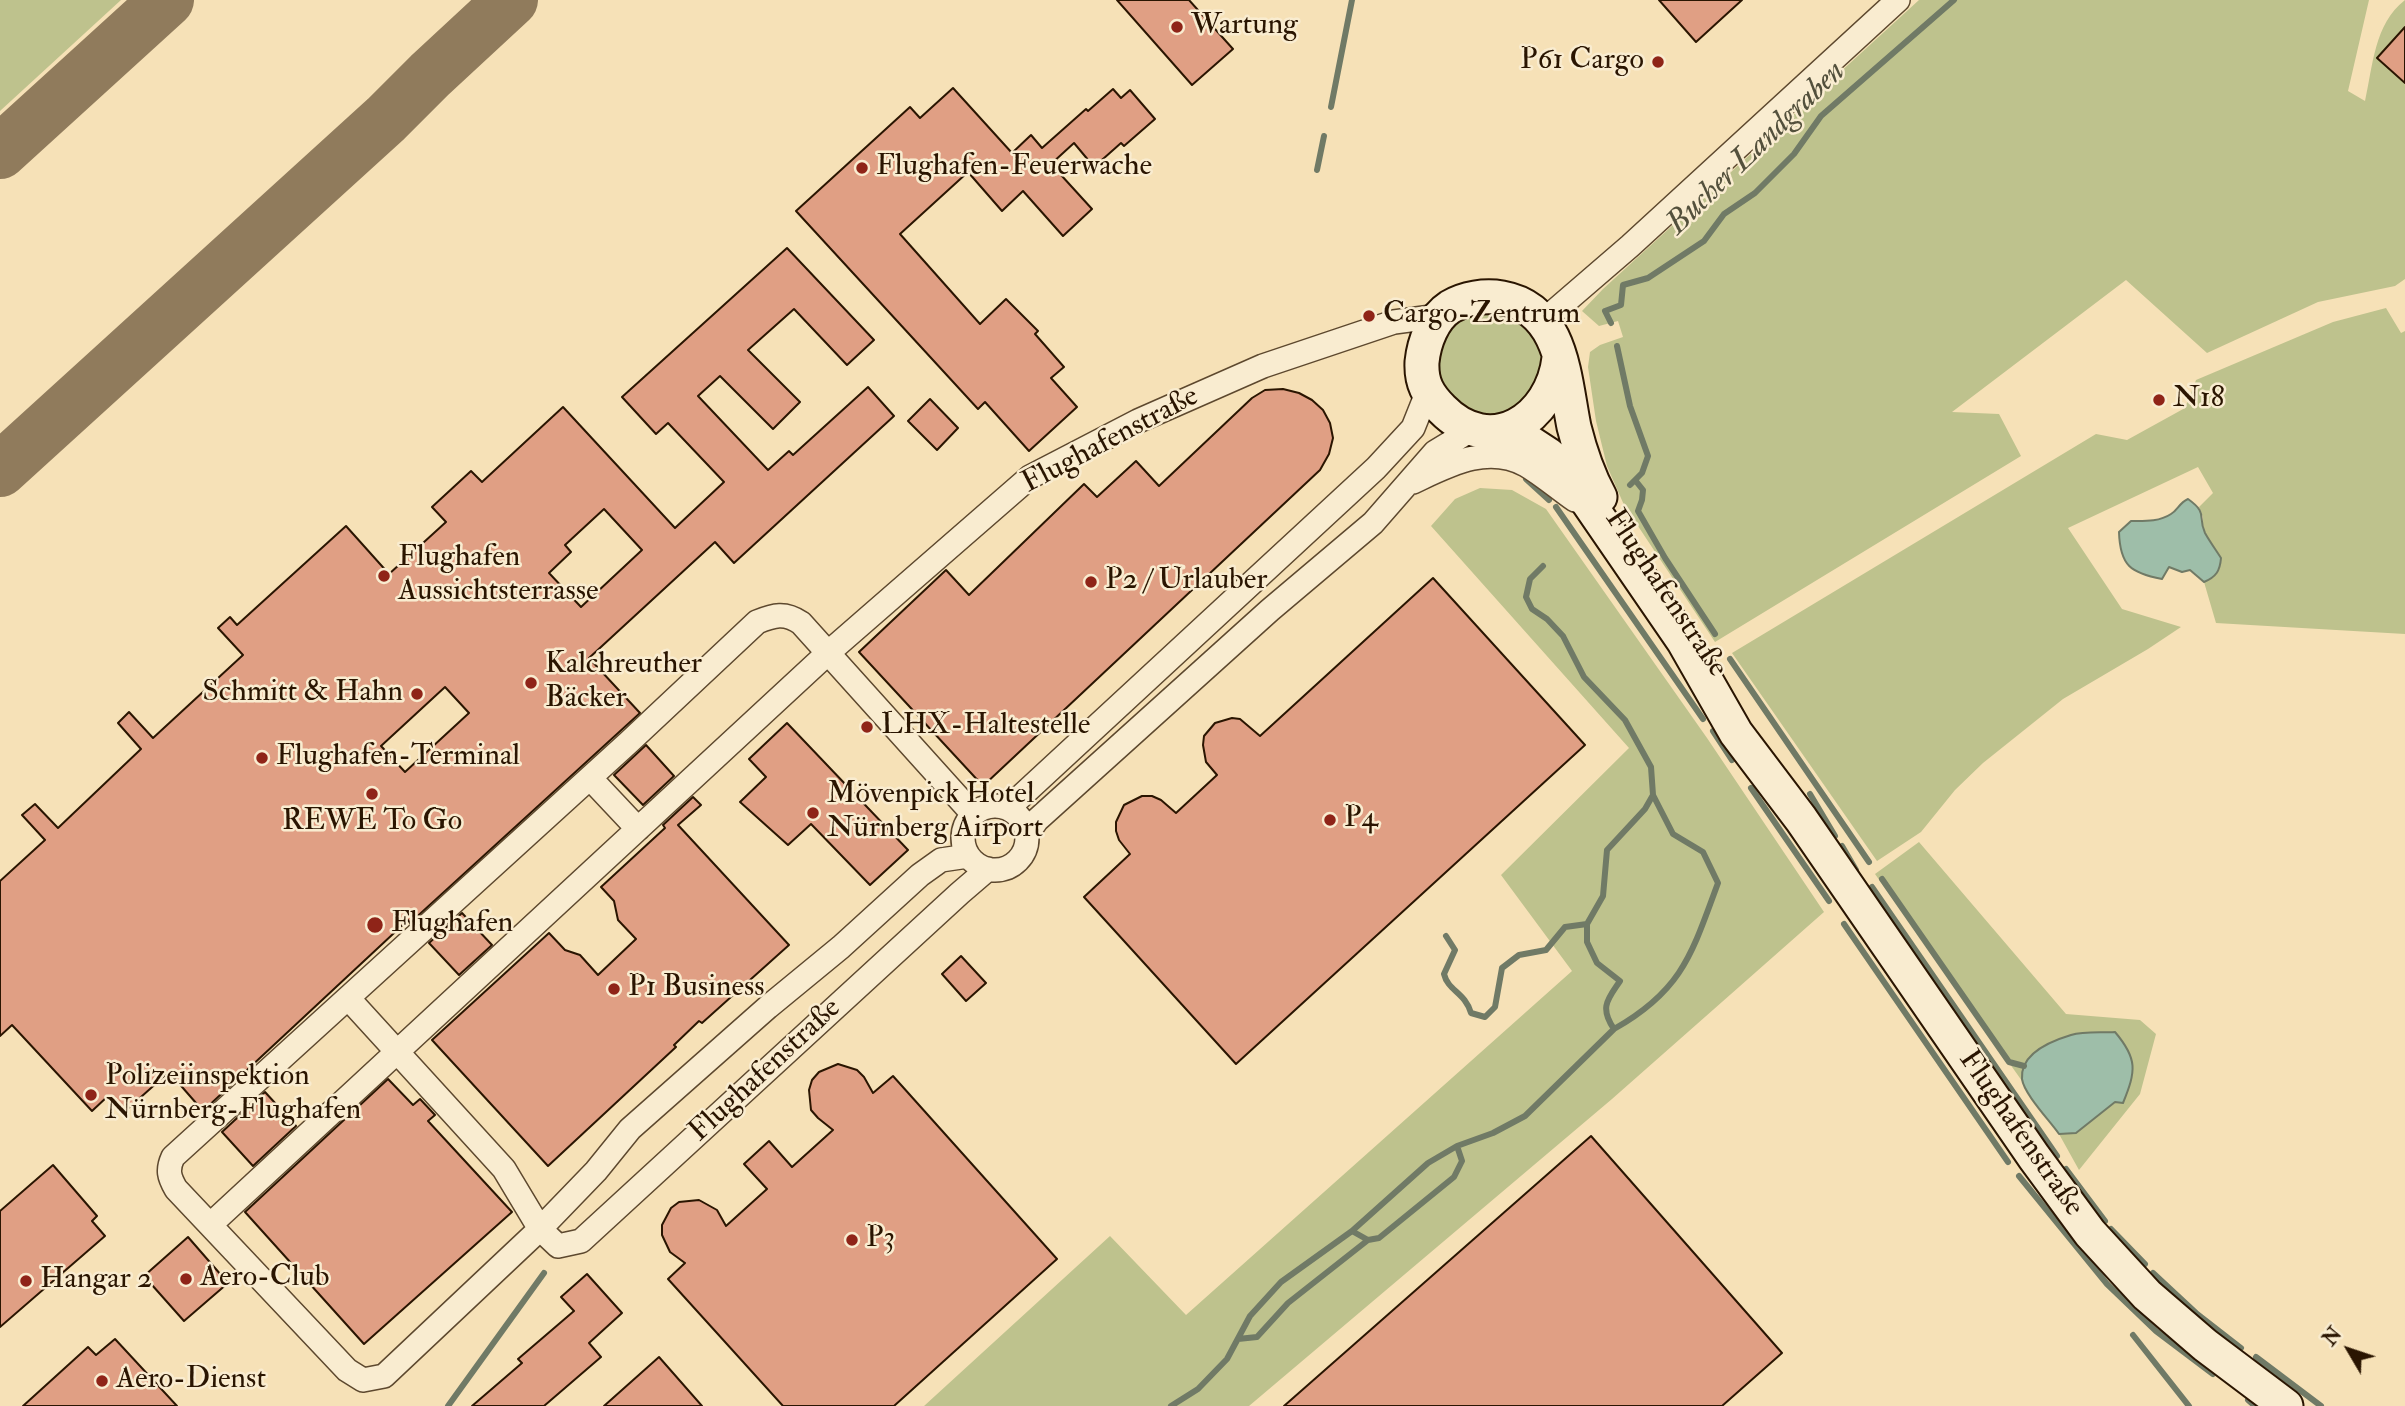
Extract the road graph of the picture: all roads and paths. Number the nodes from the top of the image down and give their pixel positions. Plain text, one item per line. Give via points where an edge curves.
1 (1898, 0) edge
2 (1439, 316) junction
3 (1543, 321) junction
4 (1559, 358) junction
5 (1427, 393) junction
6 (1488, 430) junction
7 (1404, 486) junction
8 (1597, 514) junction
9 (829, 652) junction
10 (590, 778) junction
11 (1004, 807) junction
12 (973, 814) junction
13 (1801, 819) junction
14 (638, 830) junction
15 (1027, 834) junction
16 (968, 856) junction
17 (988, 869) junction
18 (348, 998) junction
19 (397, 1050) junction
20 (210, 1226) junction
21 (540, 1229) junction
22 (2286, 1406) edge

1 - 3 street
2 - 3 main road, Flughafenstraße via 1468,299 1495,297 1517,302
2 - 5 main road via 1423,355
2 - 9 street, Flughafenstraße via 1394,322 1263,366 1138,421 1030,477
3 - 4 main road, Flughafenstraße
4 - 6 main road, Flughafenstraße via 1556,380 1540,407 1526,420
4 - 13 main road, Flughafenstraße via 1578,443 1598,493 1742,711
5 - 6 main road, Flughafenstraße via 1450,417
5 - 11 street via 1413,428 1376,468 1017,800
6 - 7 street, Flughafenstraße via 1435,452
6 - 8 main road, Flughafenstraße via 1523,438 1549,455
7 - 8 street, Flughafenstraße via 1473,458 1503,456 1525,465
7 - 15 street, Flughafenstraße via 1373,523 1270,610 1037,820
8 - 13 main road, Flughafenstraße via 1684,642 1736,733
9 - 10 street, Flughafenstraße via 795,619 775,614 757,622
9 - 12 street, Flughafenstraße
9 - 14 street, Flughafenstraße
10 - 14 street
10 - 18 street, Flughafenstraße
11 - 12 street via 988,807
11 - 15 street via 1019,817
12 - 16 street via 963,839
13 - 22 main road, Flughafenstraße via 2090,1233 2156,1303
14 - 19 street, Flughafenstraße
15 - 17 street, Flughafenstraße via 1024,850 1014,863
16 - 17 street
16 - 21 street, Flughafenstraße via 941,860 920,875 768,1007 629,1129
17 - 21 street, Flughafenstraße via 581,1241 558,1246
18 - 19 street
18 - 20 street, Flughafenstraße via 173,1157 169,1177
19 - 20 street, Flughafenstraße
19 - 21 street via 504,1169
20 - 21 street, Flughafenstraße via 316,1340 362,1380 384,1376

